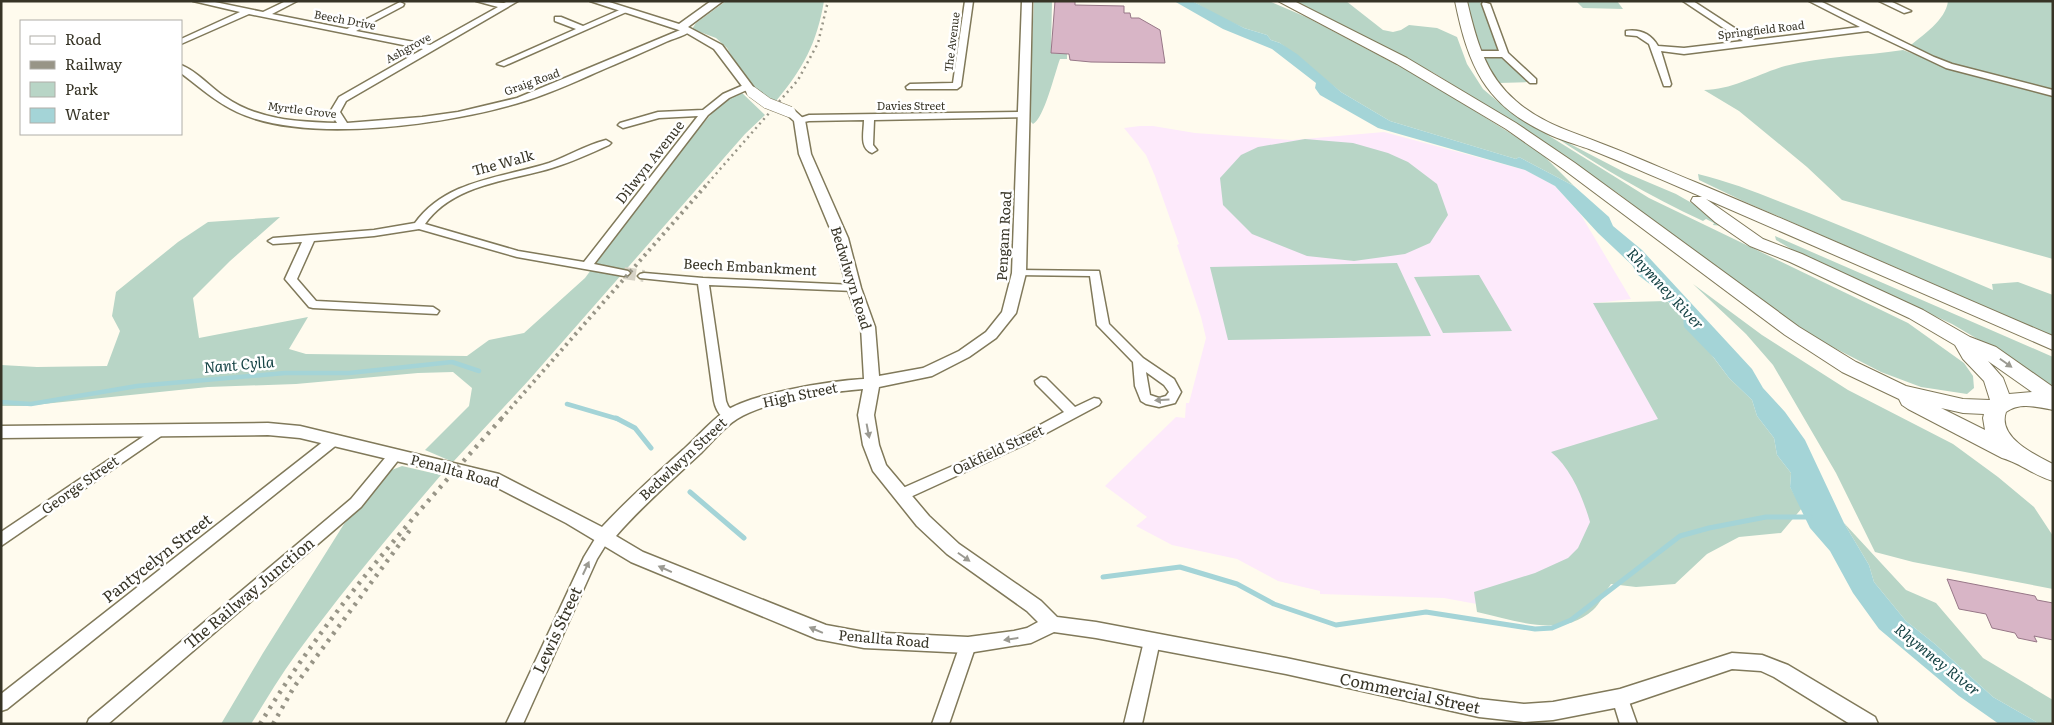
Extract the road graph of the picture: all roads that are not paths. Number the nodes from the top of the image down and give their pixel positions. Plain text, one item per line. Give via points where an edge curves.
1 (197, 1) edge
2 (293, 1) edge
3 (480, 1) edge
4 (514, 1) edge
5 (595, 1) edge
6 (718, 1) edge
7 (969, 1) edge
8 (1027, 1) edge
9 (1284, 1) edge
10 (1460, 1) edge
11 (1687, 1) edge
12 (1813, 1) edge
13 (1883, 1) edge
14 (400, 4) dead end
15 (1486, 4) dead end
16 (505, 6) junction
17 (627, 10) junction
18 (1907, 11) dead end
19 (247, 12) junction
20 (264, 15) junction
21 (558, 19) dead end
22 (685, 28) junction
23 (583, 29) junction
24 (1868, 29) junction
25 (347, 32) junction
26 (1629, 33) dead end
27 (182, 42) edge
28 (1751, 43) junction
29 (430, 48) junction
30 (1656, 48) junction
31 (1476, 54) junction
32 (1504, 54) junction
33 (502, 64) dead end
34 (182, 69) edge
35 (1533, 81) dead end
36 (1667, 84) dead end
37 (910, 87) dead end
38 (749, 90) junction
39 (2053, 93) edge
40 (705, 114) junction
41 (1023, 115) junction
42 (794, 116) junction
43 (869, 118) junction
44 (623, 125) dead end
45 (344, 126) junction
46 (1570, 139) junction
47 (606, 143) dead end
48 (872, 150) dead end
49 (1699, 201) junction
50 (1756, 220) junction
51 (419, 226) junction
52 (310, 237) junction
53 (273, 240) dead end
54 (1796, 258) junction
55 (587, 266) junction
56 (624, 273) tunnel mouth
57 (1019, 273) junction
58 (644, 276) tunnel mouth
59 (703, 281) junction
60 (854, 288) junction
61 (433, 311) dead end
62 (1963, 341) junction
63 (2053, 344) edge
64 (2053, 354) edge
65 (1139, 361) dead end
66 (1040, 381) dead end
67 (872, 383) junction
68 (1900, 392) junction
69 (2053, 397) edge
70 (1094, 402) dead end
71 (2053, 403) edge
72 (1999, 406) junction
73 (1073, 413) junction
74 (730, 416) junction
75 (159, 431) junction
76 (1, 432) edge
77 (334, 440) junction
78 (395, 455) junction
79 (2026, 459) junction
80 (2053, 473) edge
81 (901, 496) junction
82 (603, 538) junction
83 (1, 540) edge
84 (1052, 624) junction
85 (1152, 641) junction
86 (968, 645) junction
87 (1620, 698) junction
88 (1, 704) edge
89 (95, 724) edge
90 (514, 724) edge
91 (940, 724) edge
92 (1133, 724) edge
93 (1629, 724) edge
94 (1868, 724) edge

1 - 19 street, Beech Drive
2 - 20 street
3 - 16 street
4 - 16 street, Ashgrove
5 - 17 street
6 - 22 street
7 - 37 street, The Avenue via 957,86
8 - 41 street, Pengam Road
9 - 68 main road via 1402,61 1511,126 1792,331 1849,367
10 - 31 main road
11 - 28 street
12 - 24 street
13 - 18 street
14 - 25 street
15 - 32 street
16 - 29 street, Ashgrove
17 - 22 street
17 - 23 street
19 - 20 street, Beech Drive
19 - 27 street
20 - 25 street, Beech Drive
21 - 23 street
22 - 38 street via 718,47
22 - 45 street, Graig Road via 521,100 464,113
23 - 33 street
24 - 28 street, Springfield Road
24 - 39 street via 1949,66
25 - 29 street, Beech Drive
26 - 30 street via 1642,34
28 - 30 street, Springfield Road via 1684,51
29 - 45 street, Ashgrove via 342,99 335,112
30 - 36 street
31 - 32 street
31 - 46 main road via 1490,84 1501,96 1528,117
32 - 35 street
34 - 45 street, Myrtle Grove via 228,104 251,114 281,122
38 - 40 street, Dilwyn Avenue via 726,96
38 - 42 street, bridge
40 - 44 street via 658,115
40 - 55 street, Dilwyn Avenue
41 - 43 street, Davies Street
41 - 57 street, Pengam Road
42 - 43 street, Davies Street
42 - 60 street, Bedwlwyn Road via 804,154 841,238
43 - 48 street via 868,145
46 - 49 main road via 1584,150
46 - 50 main road via 1592,145
47 - 51 street, The Walk via 550,166 462,190 424,215
49 - 50 main road
49 - 54 main road via 1754,242
50 - 54 main road via 1770,239
50 - 63 main road
50 - 64 main road
51 - 52 street via 392,232
51 - 55 street via 518,254
52 - 53 street
52 - 61 street via 291,279 313,304
54 - 62 main road via 1916,314
55 - 56 street
57 - 65 street via 1095,273 1102,325
57 - 67 street, Pengam Road via 1010,313 991,335 964,354 927,372
58 - 59 street, Beech Embankment
59 - 60 street, Beech Embankment
59 - 74 street, Bedwlwyn Street via 720,401
60 - 67 street, Bedwlwyn Road via 868,327
62 -> 69 main road via 1989,352
62 - 72 main road via 1970,354 1992,378
66 - 73 street
67 - 74 street, High Street via 835,386 772,400
67 -> 81 street, Bedwlwyn Road via 866,416 871,445 879,467
68 - 72 main road via 1963,406
68 - 79 main road via 1915,404
70 - 73 street, Oakfield Street
71 - 72 main road via 2022,399
72 - 79 main road via 1992,418 1996,430
73 - 81 street, Oakfield Street via 1021,441
74 - 82 street, Bedwlwyn Street via 628,510
75 - 76 street, Penallta Road
75 - 77 street, Penallta Road via 268,429
75 - 83 street, George Street
77 - 78 street, Penallta Road
77 - 88 street, Pantycelyn Street
78 - 82 street, Penallta Road via 493,478 572,518
78 - 89 street, The Railway Junction via 356,503
79 - 80 main road
81 -> 84 street, Bedwlwyn Road via 953,549 1034,606
86 -> 82 street, Penallta Road via 864,640 824,633 688,579
90 -> 82 street, Lewis Street
84 - 85 street, Commercial Street
84 -> 86 street, Penallta Road via 1030,635
85 - 87 street, Commercial Street via 1479,708 1524,713 1553,711
85 - 92 street
86 - 91 street
87 - 93 street
87 - 94 street, Commercial Street via 1714,665 1732,660 1746,661 1782,671

